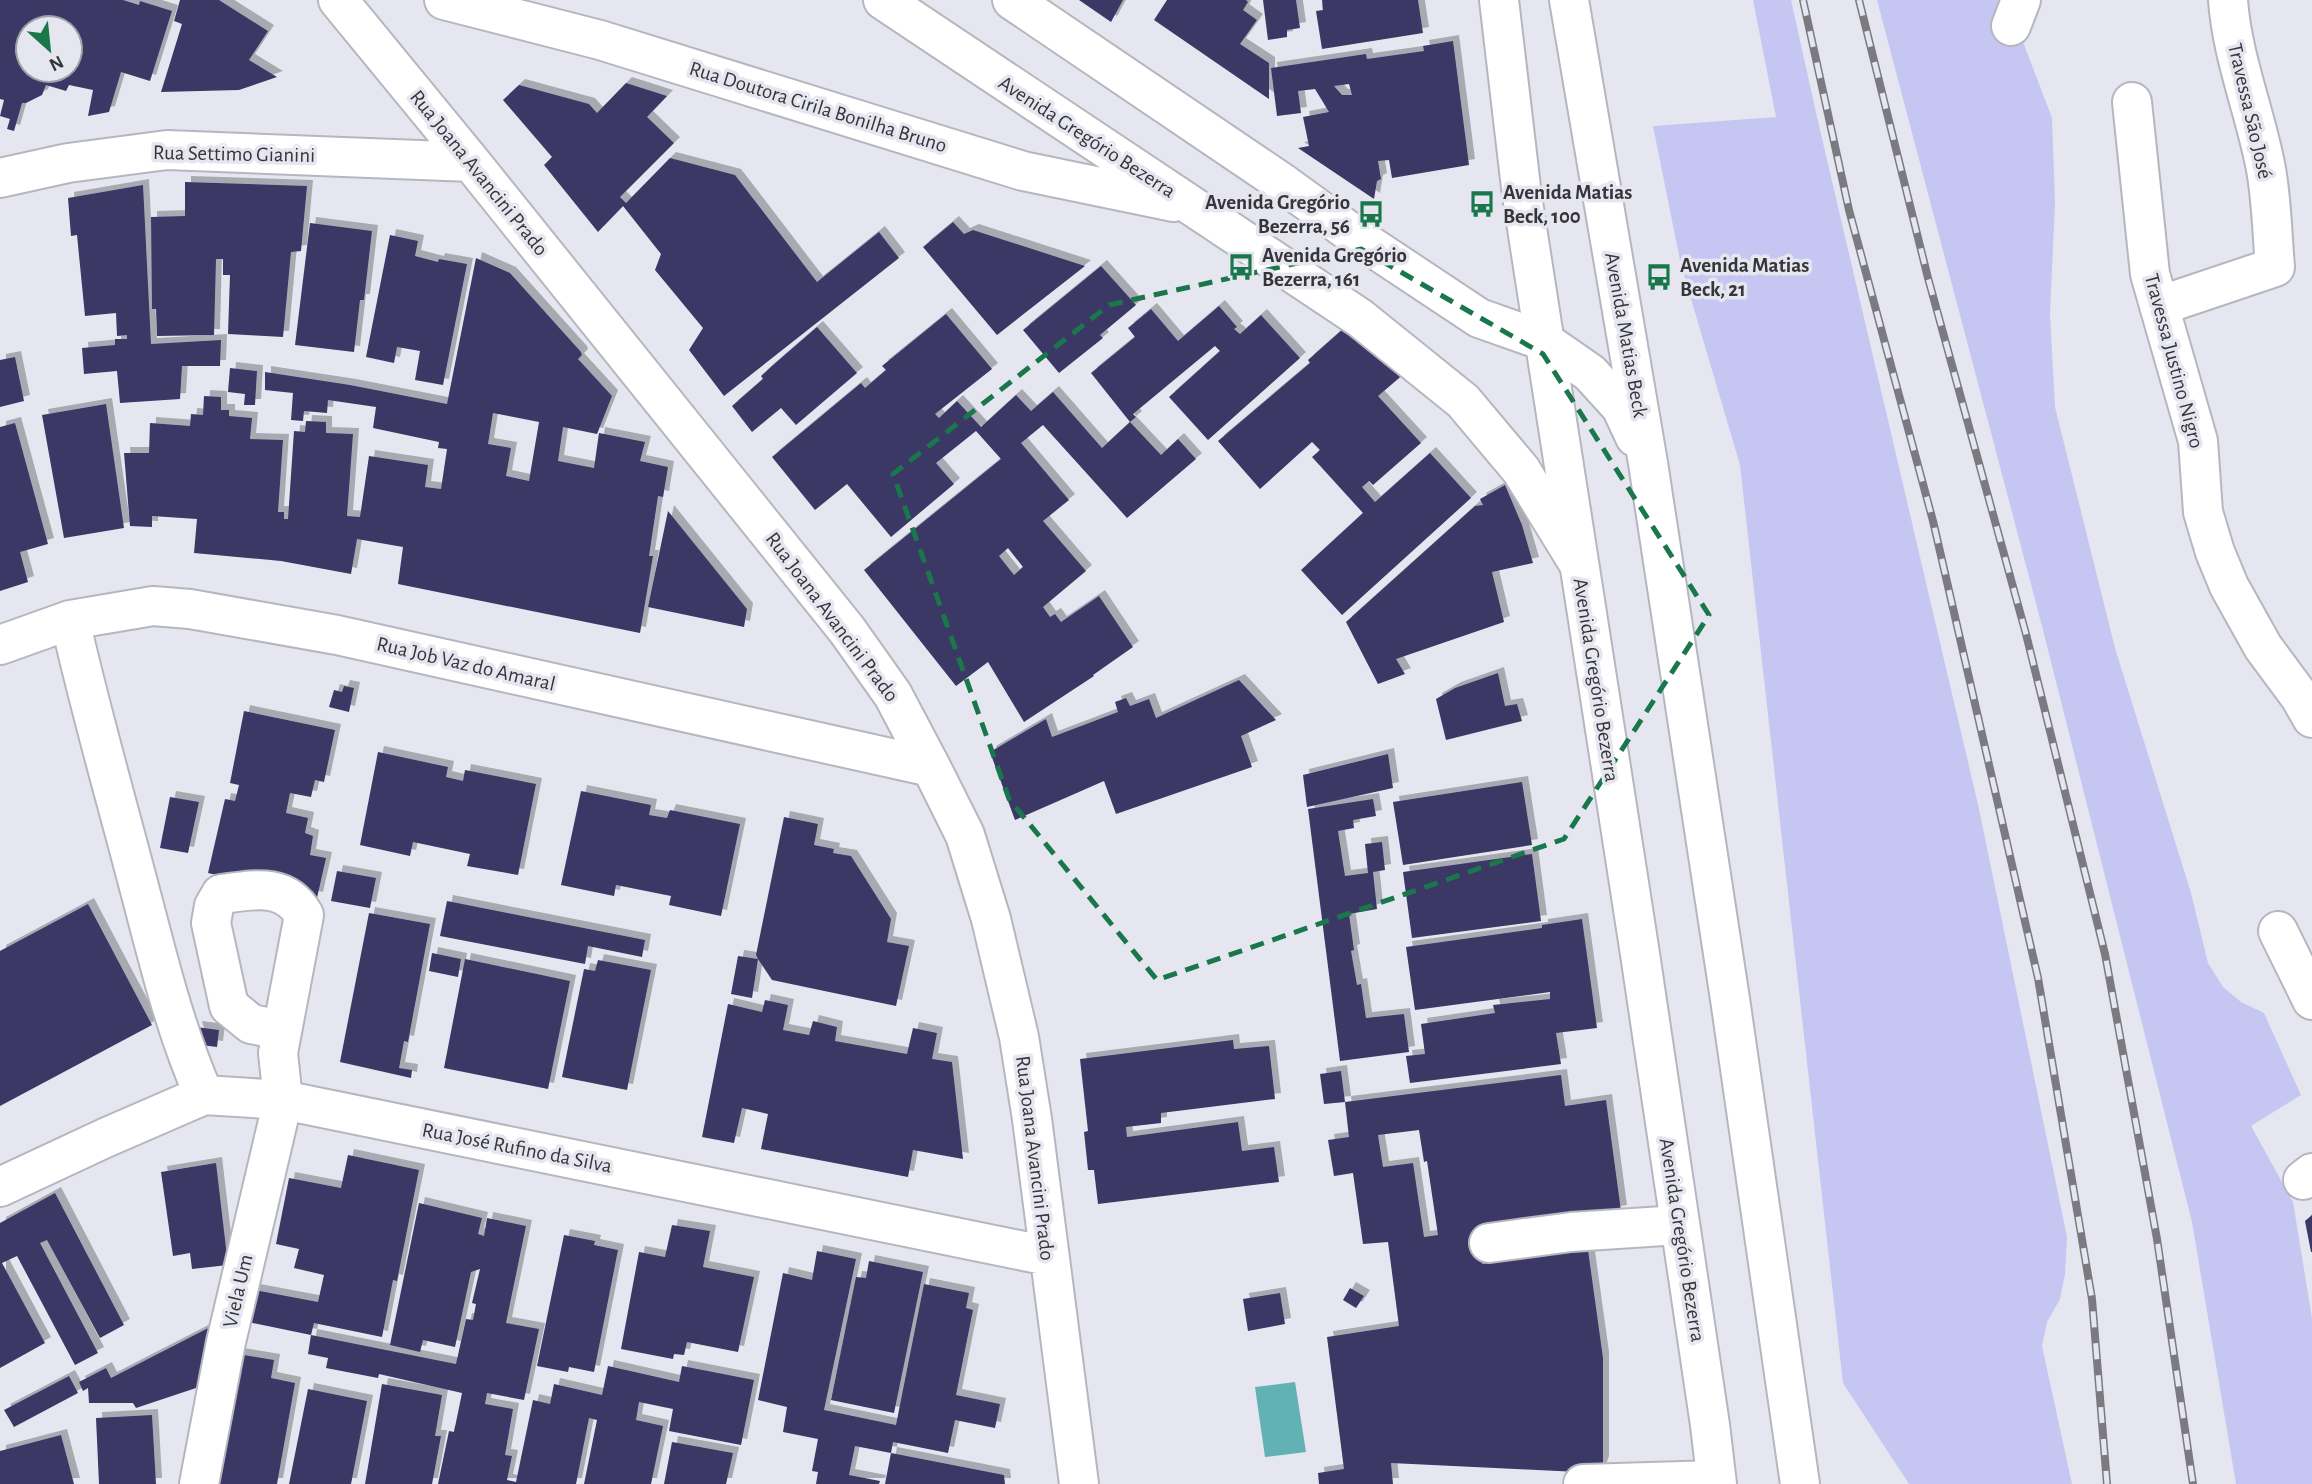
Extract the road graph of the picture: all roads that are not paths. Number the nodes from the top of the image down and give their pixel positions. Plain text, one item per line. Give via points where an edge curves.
1 (338, 0) edge
2 (444, 0) edge
3 (883, 0) edge
4 (1012, 0) edge
5 (1499, 0) edge
6 (1569, 0) edge
7 (2228, 0) edge
8 (2132, 102) dead end
9 (471, 162) junction
10 (0, 178) edge
11 (1193, 207) junction
12 (2159, 306) junction
13 (1544, 341) junction
14 (1648, 463) junction
15 (1577, 561) junction
16 (70, 620) junction
17 (0, 645) edge
18 (2312, 718) edge
19 (931, 767) junction
20 (2278, 931) dead end
21 (2312, 1000) edge
22 (282, 1030) dead end
23 (204, 1095) junction
24 (283, 1100) junction
25 (0, 1187) edge
26 (1679, 1225) junction
27 (1489, 1243) dead end
28 (1048, 1256) junction
29 (1717, 1482) edge
30 (200, 1484) edge
31 (1079, 1484) edge
32 (1583, 1484) edge
33 (1800, 1484) edge

1 - 9 street, Rua Joana Avancini Prado
2 - 11 street, Rua Doutora Cirila Bonilha Bruno via 600,40 1023,171
3 - 11 street, Avenida Gregório Bezerra
4 - 13 street via 1479,318
5 - 13 street
6 - 14 street, Avenida Matias Beck
7 - 12 street, Travessa São José via 2236,54 2266,166 2275,267
8 - 12 street, Travessa Justino Nigro via 2150,274
9 - 10 street, Rua Settimo Gianini via 167,150 68,163
9 - 19 street, Rua Joana Avancini Prado via 847,630 893,695
11 - 15 street, Avenida Gregório Bezerra via 1360,318 1463,401 1521,470
12 - 18 street, Travessa Justino Nigro via 2199,441 2203,512 2215,552 2249,623
13 - 14 street via 1590,373 1621,407
13 - 15 street
14 - 33 street
15 - 26 street, Avenida Gregório Bezerra
16 - 17 street, Rua Job Vaz do Amaral
16 - 19 street, Rua Job Vaz do Amaral via 153,606 190,609 337,635
16 - 23 street via 89,707 152,933 188,1060
19 - 28 street, Rua Joana Avancini Prado via 965,835 997,945 1019,1037
20 - 21 street
22 - 24 street, Viela Um via 278,1053
23 - 24 street, Rua José Rufino da Silva
23 - 25 street, Rua José Rufino da Silva
24 - 28 street, Rua José Rufino da Silva
24 - 30 street, Viela Um via 226,1342
26 - 27 street
26 - 29 street, Avenida Gregório Bezerra
28 - 31 street, Rua Joana Avancini Prado
29 - 32 street

